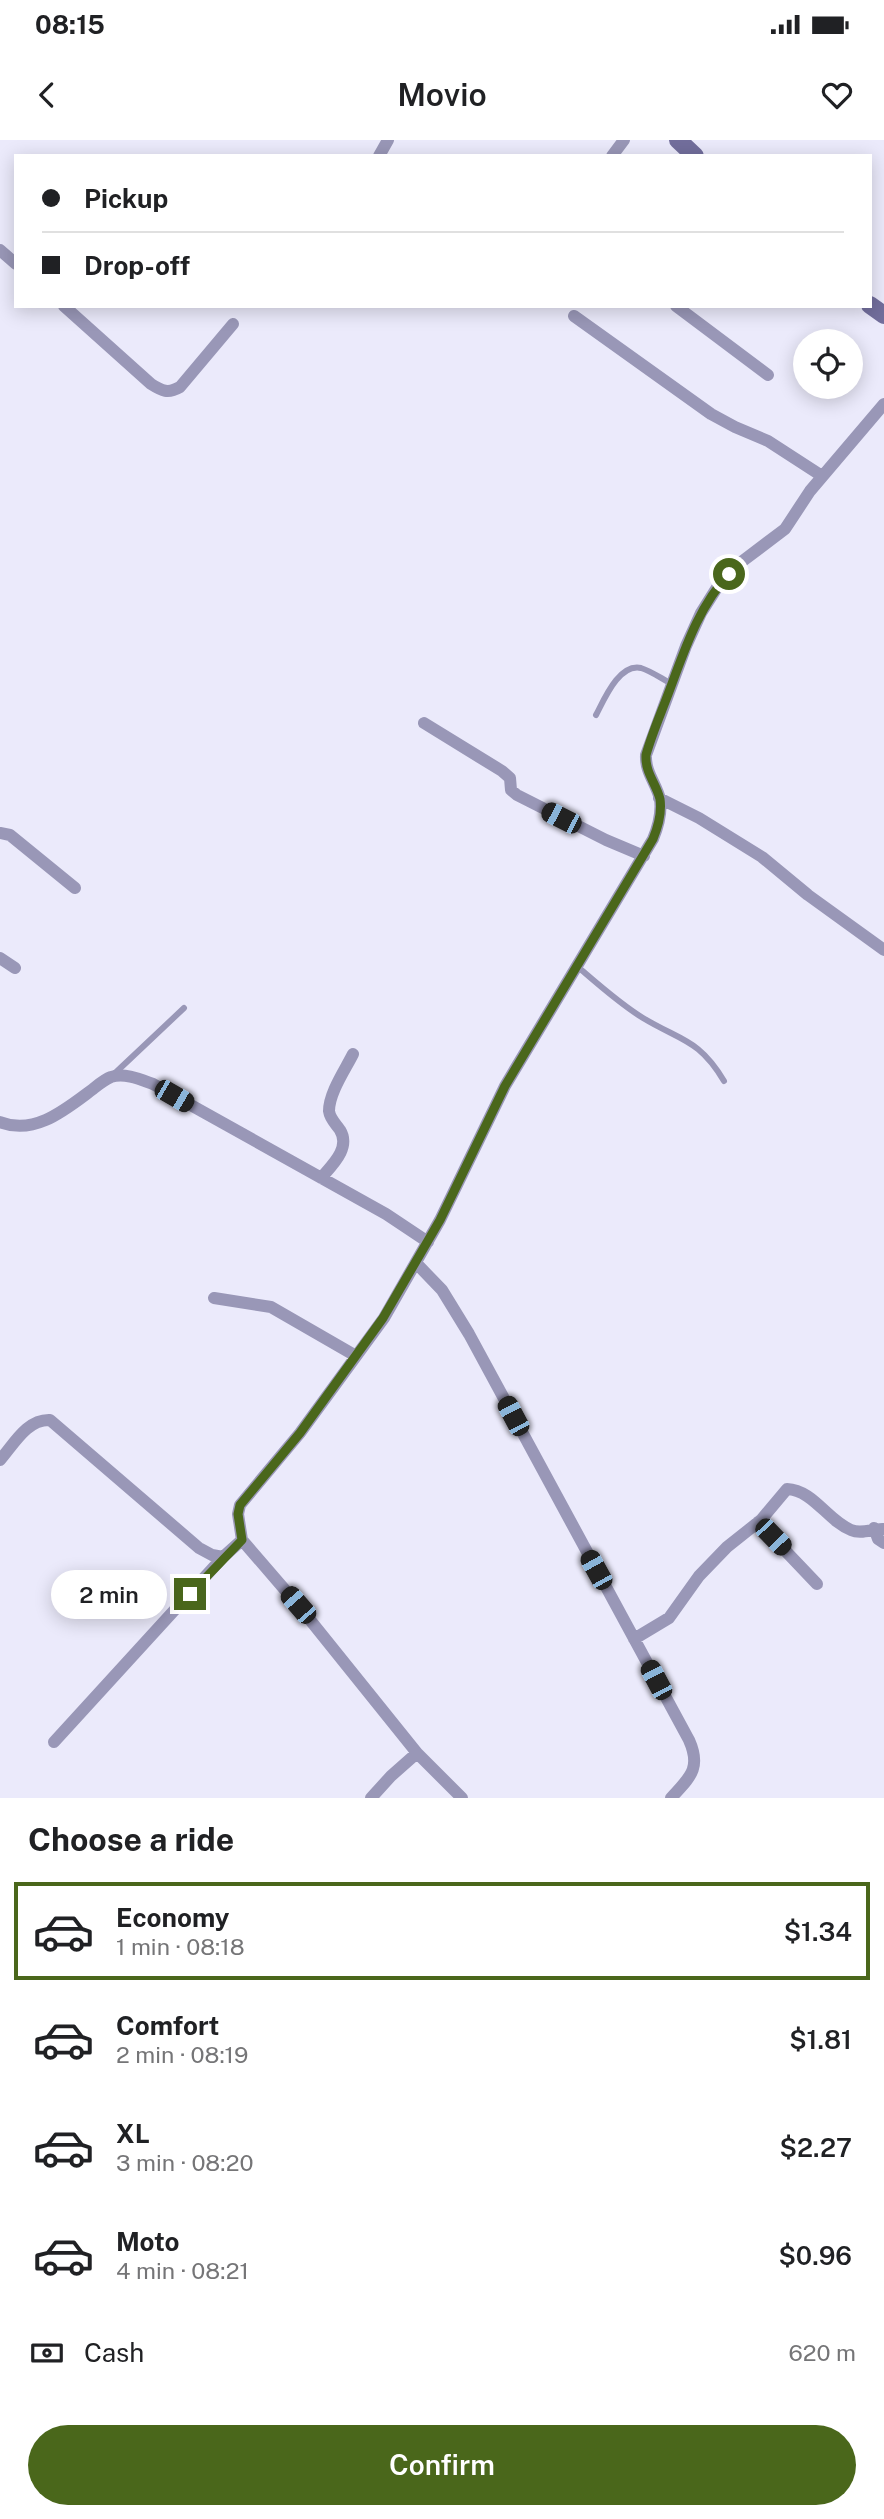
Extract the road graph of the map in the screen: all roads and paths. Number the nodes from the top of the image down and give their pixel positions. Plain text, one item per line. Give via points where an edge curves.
1 (678, 140) edge
2 (693, 154) edge
3 (0, 250) edge
4 (14, 262) edge
5 (66, 308) edge
6 (679, 308) edge
7 (574, 316) dead end
8 (233, 324) dead end
9 (768, 375) dead end
10 (884, 404) edge
11 (822, 476) junction
12 (672, 684) junction
13 (596, 715) dead end
14 (424, 723) dead end
15 (659, 797) junction
16 (0, 833) edge
17 (644, 856) junction
18 (75, 888) dead end
19 (884, 950) edge
20 (0, 958) edge
21 (578, 967) junction
22 (15, 968) dead end
23 (184, 1008) dead end
24 (353, 1054) dead end
25 (112, 1076) junction
26 (724, 1081) dead end
27 (0, 1122) edge
28 (321, 1178) junction
29 (428, 1242) junction
30 (416, 1263) junction
31 (214, 1298) dead end
32 (356, 1356) junction
33 (0, 1460) edge
34 (758, 1522) junction
35 (879, 1529) edge
36 (242, 1540) junction
37 (884, 1543) edge
38 (223, 1557) junction
39 (817, 1584) dead end
40 (634, 1639) junction
41 (54, 1742) dead end
42 (417, 1753) junction
43 (371, 1798) edge
44 (462, 1798) edge
45 (670, 1798) edge

1 - 2 main road
3 - 4 street
5 - 8 street via 163,392 180,387
6 - 9 street
7 - 11 street via 711,414 768,441
10 - 11 street
11 - 12 street via 785,529 718,586 701,613
12 - 13 lane via 640,668 629,669
12 - 15 street via 646,755 648,774
14 - 17 street via 502,771 517,795
15 - 17 street via 658,824
15 - 19 street via 762,857
16 - 18 street via 10,835
17 - 21 street
20 - 22 street
21 - 26 lane via 644,1018 689,1040
21 - 29 street via 505,1086
23 - 25 lane
24 - 28 street via 329,1109 344,1145
25 - 27 street via 45,1121 29,1126
25 - 28 street via 153,1084
28 - 29 street
29 - 30 street
30 - 32 street
30 - 40 street via 442,1290 470,1334
31 - 32 street via 271,1307
32 - 36 street via 240,1505
33 - 38 street via 31,1424 50,1420 199,1548
34 - 35 street via 782,1492 792,1489 851,1530
34 - 39 street
34 - 40 street via 699,1576 669,1618
35 - 37 street via 878,1539
36 - 38 street
36 - 42 street
38 - 41 street
40 - 45 street via 693,1751 690,1776
42 - 43 street
42 - 44 street

